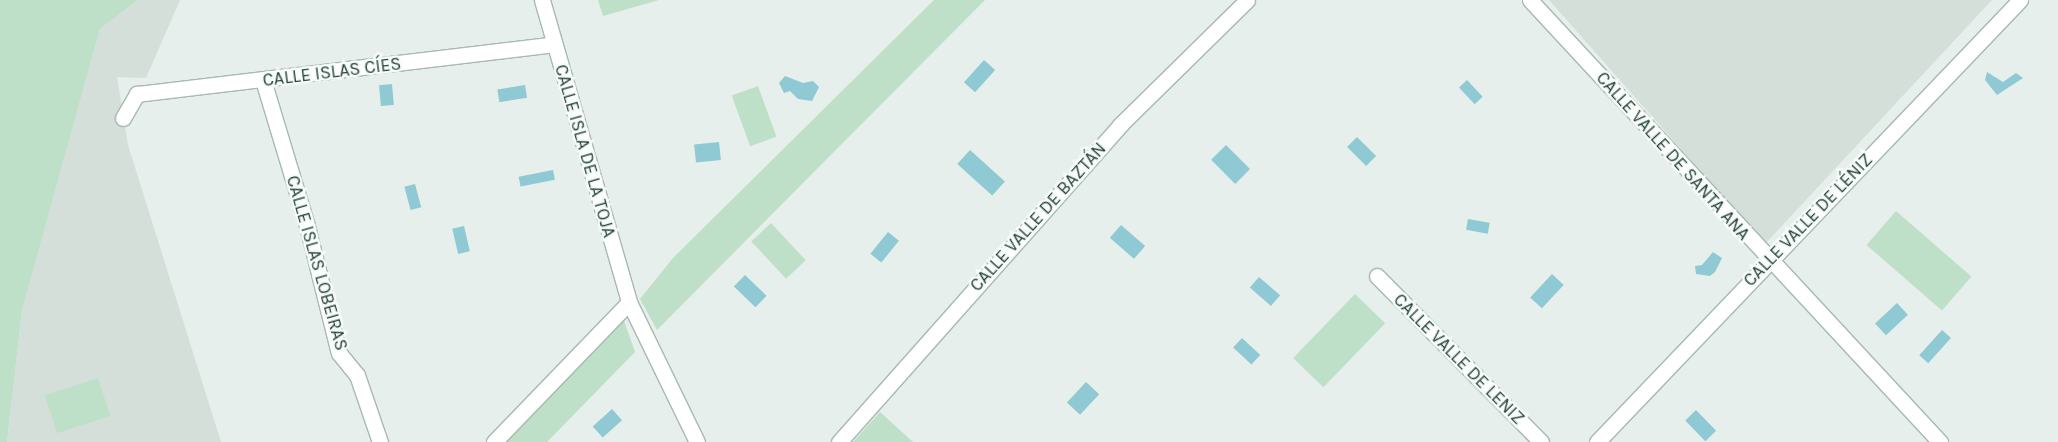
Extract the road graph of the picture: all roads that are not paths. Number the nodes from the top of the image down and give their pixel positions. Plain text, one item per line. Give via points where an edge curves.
1 (542, 0) edge
2 (1247, 0) edge
3 (1530, 0) edge
4 (2020, 0) edge
5 (554, 44) junction
6 (263, 80) junction
7 (123, 118) dead end
8 (1769, 261) junction
9 (1377, 276) dead end
10 (630, 302) junction
11 (380, 442) edge
12 (494, 442) edge
13 (697, 442) edge
14 (839, 442) edge
15 (1542, 442) edge
16 (1597, 442) edge
17 (1940, 442) edge

1 - 5 street, CALLE ISLA DE LA TOJA
2 - 14 street, CALLE VALLE DE BAZTÁN via 1120,125
3 - 8 street, CALLE VALLE DE SANTA ANA
4 - 8 street, CALLE VALLE DE LÉNIZ
5 - 6 street, CALLE ISLAS CÍES
5 - 10 street, CALLE ISLA DE LA TOJA
6 - 7 street, CALLE ISLAS CÍES via 137,94
6 - 11 street, CALLE ISLAS LOBEIRAS via 307,226 340,353 357,375
8 - 16 street, CALLE VALLE DE LÉNIZ
8 - 17 street, CALLE VALLE DE SANTA ANA
9 - 15 street, CALLE VALLE DE LENIZ
10 - 12 street
10 - 13 street, CALLE ISLA DE LA TOJA

